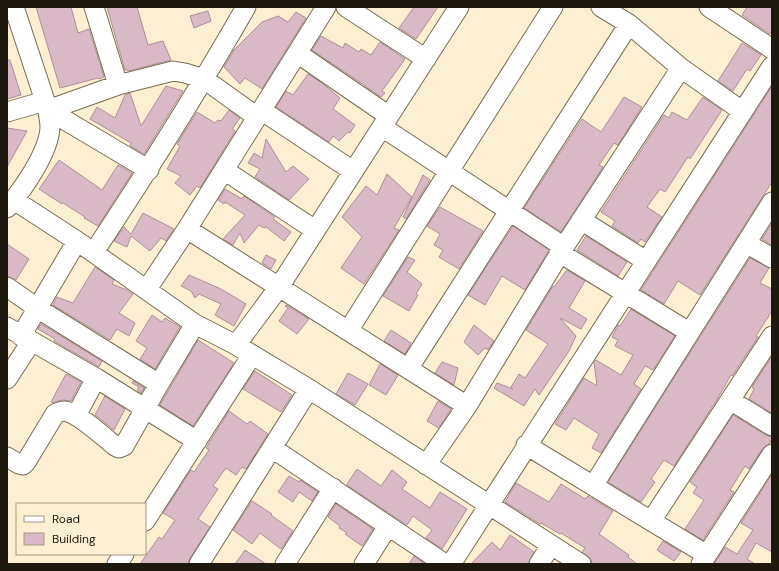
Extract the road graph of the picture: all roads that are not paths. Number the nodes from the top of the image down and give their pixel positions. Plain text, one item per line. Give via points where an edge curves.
1 (94, 7) edge
2 (246, 7) edge
3 (346, 7) edge
4 (459, 7) edge
5 (553, 7) edge
6 (601, 7) edge
7 (319, 9) edge
8 (716, 9) edge
9 (13, 17) edge
10 (629, 24) junction
11 (772, 49) edge
12 (297, 53) junction
13 (426, 59) junction
14 (772, 66) edge
15 (681, 68) junction
16 (204, 79) junction
17 (118, 85) junction
18 (46, 105) junction
19 (742, 111) junction
20 (7, 112) edge
21 (259, 114) junction
22 (386, 121) junction
23 (149, 170) junction
24 (224, 170) junction
25 (354, 171) junction
26 (449, 171) junction
27 (12, 197) edge
28 (772, 202) edge
29 (510, 211) junction
30 (581, 220) junction
31 (187, 229) junction
32 (315, 230) junction
33 (77, 241) junction
34 (746, 243) junction
35 (562, 250) junction
36 (94, 252) junction
37 (772, 258) edge
38 (646, 261) junction
39 (7, 287) edge
40 (279, 287) junction
41 (147, 289) junction
42 (625, 294) junction
43 (37, 308) junction
44 (196, 324) junction
45 (348, 331) junction
46 (689, 332) junction
47 (20, 335) edge
48 (772, 336) edge
49 (236, 345) junction
50 (252, 355) junction
51 (408, 368) junction
52 (96, 378) junction
53 (7, 379) edge
54 (159, 384) junction
55 (309, 389) junction
56 (730, 400) junction
57 (467, 406) junction
58 (146, 408) junction
59 (76, 416) junction
60 (772, 426) edge
61 (197, 441) junction
62 (526, 446) junction
63 (272, 448) junction
64 (772, 454) edge
65 (7, 457) edge
66 (426, 465) junction
67 (593, 486) junction
68 (333, 488) junction
69 (488, 504) junction
70 (146, 519) edge
71 (652, 521) junction
72 (388, 526) junction
73 (551, 545) junction
74 (123, 555) edge
75 (704, 559) edge
76 (117, 564) edge
77 (199, 564) edge
78 (285, 564) edge
79 (364, 564) edge
80 (445, 564) edge
81 (450, 564) edge
82 (539, 564) edge
83 (581, 564) edge

1 - 17 street
2 - 16 street
3 - 13 street
4 - 13 street
5 - 26 street
6 - 10 street
7 - 12 street
8 - 11 street
9 - 18 street
10 - 15 street
10 - 29 street
12 - 21 street
12 - 22 street
13 - 22 street
14 - 19 street
15 - 19 street
15 - 30 street
16 - 17 street via 173,71
16 - 21 street
16 - 23 street
17 - 18 street
18 - 20 street
18 - 23 street
18 - 27 street via 50,127 47,143 39,162
19 - 38 street
21 - 24 street
21 - 25 street
22 - 25 street
22 - 26 street
23 - 36 street
24 - 31 street
24 - 32 street
25 - 32 street
26 - 29 street
26 - 45 street
27 - 33 street
28 - 34 street
29 - 35 street
29 - 51 street
30 - 35 street
30 - 38 street
31 - 40 street
31 - 41 street
32 - 40 street
33 - 36 street
33 - 43 street
34 - 37 street
34 - 46 street
35 - 42 street
35 - 57 street
36 - 41 street
38 - 42 street
39 - 43 street
40 - 45 street
40 - 49 street
41 - 44 street
42 - 46 street
42 - 62 street
43 - 47 street
43 - 54 street
44 - 49 street
44 - 54 street
45 - 51 street
46 - 67 street
47 - 52 street
47 - 53 street
48 - 56 street
49 - 50 street
50 - 55 street
50 - 61 street
51 - 57 street
52 - 58 street
52 - 59 street
54 - 58 street
55 - 63 street
55 - 66 street
56 - 60 street
56 - 71 street
57 - 66 street
58 - 59 street via 124,446 119,448
58 - 61 street
59 - 65 street via 65,411 55,414 23,465
61 - 70 street
62 - 67 street
62 - 69 street
63 - 68 street
63 - 77 street
64 - 75 street
66 - 69 street
67 - 71 street
68 - 72 street
68 - 78 street
69 - 73 street
69 - 81 street
71 - 75 street
72 - 79 street
72 - 80 street
73 - 82 street
73 - 83 street
74 - 76 street

